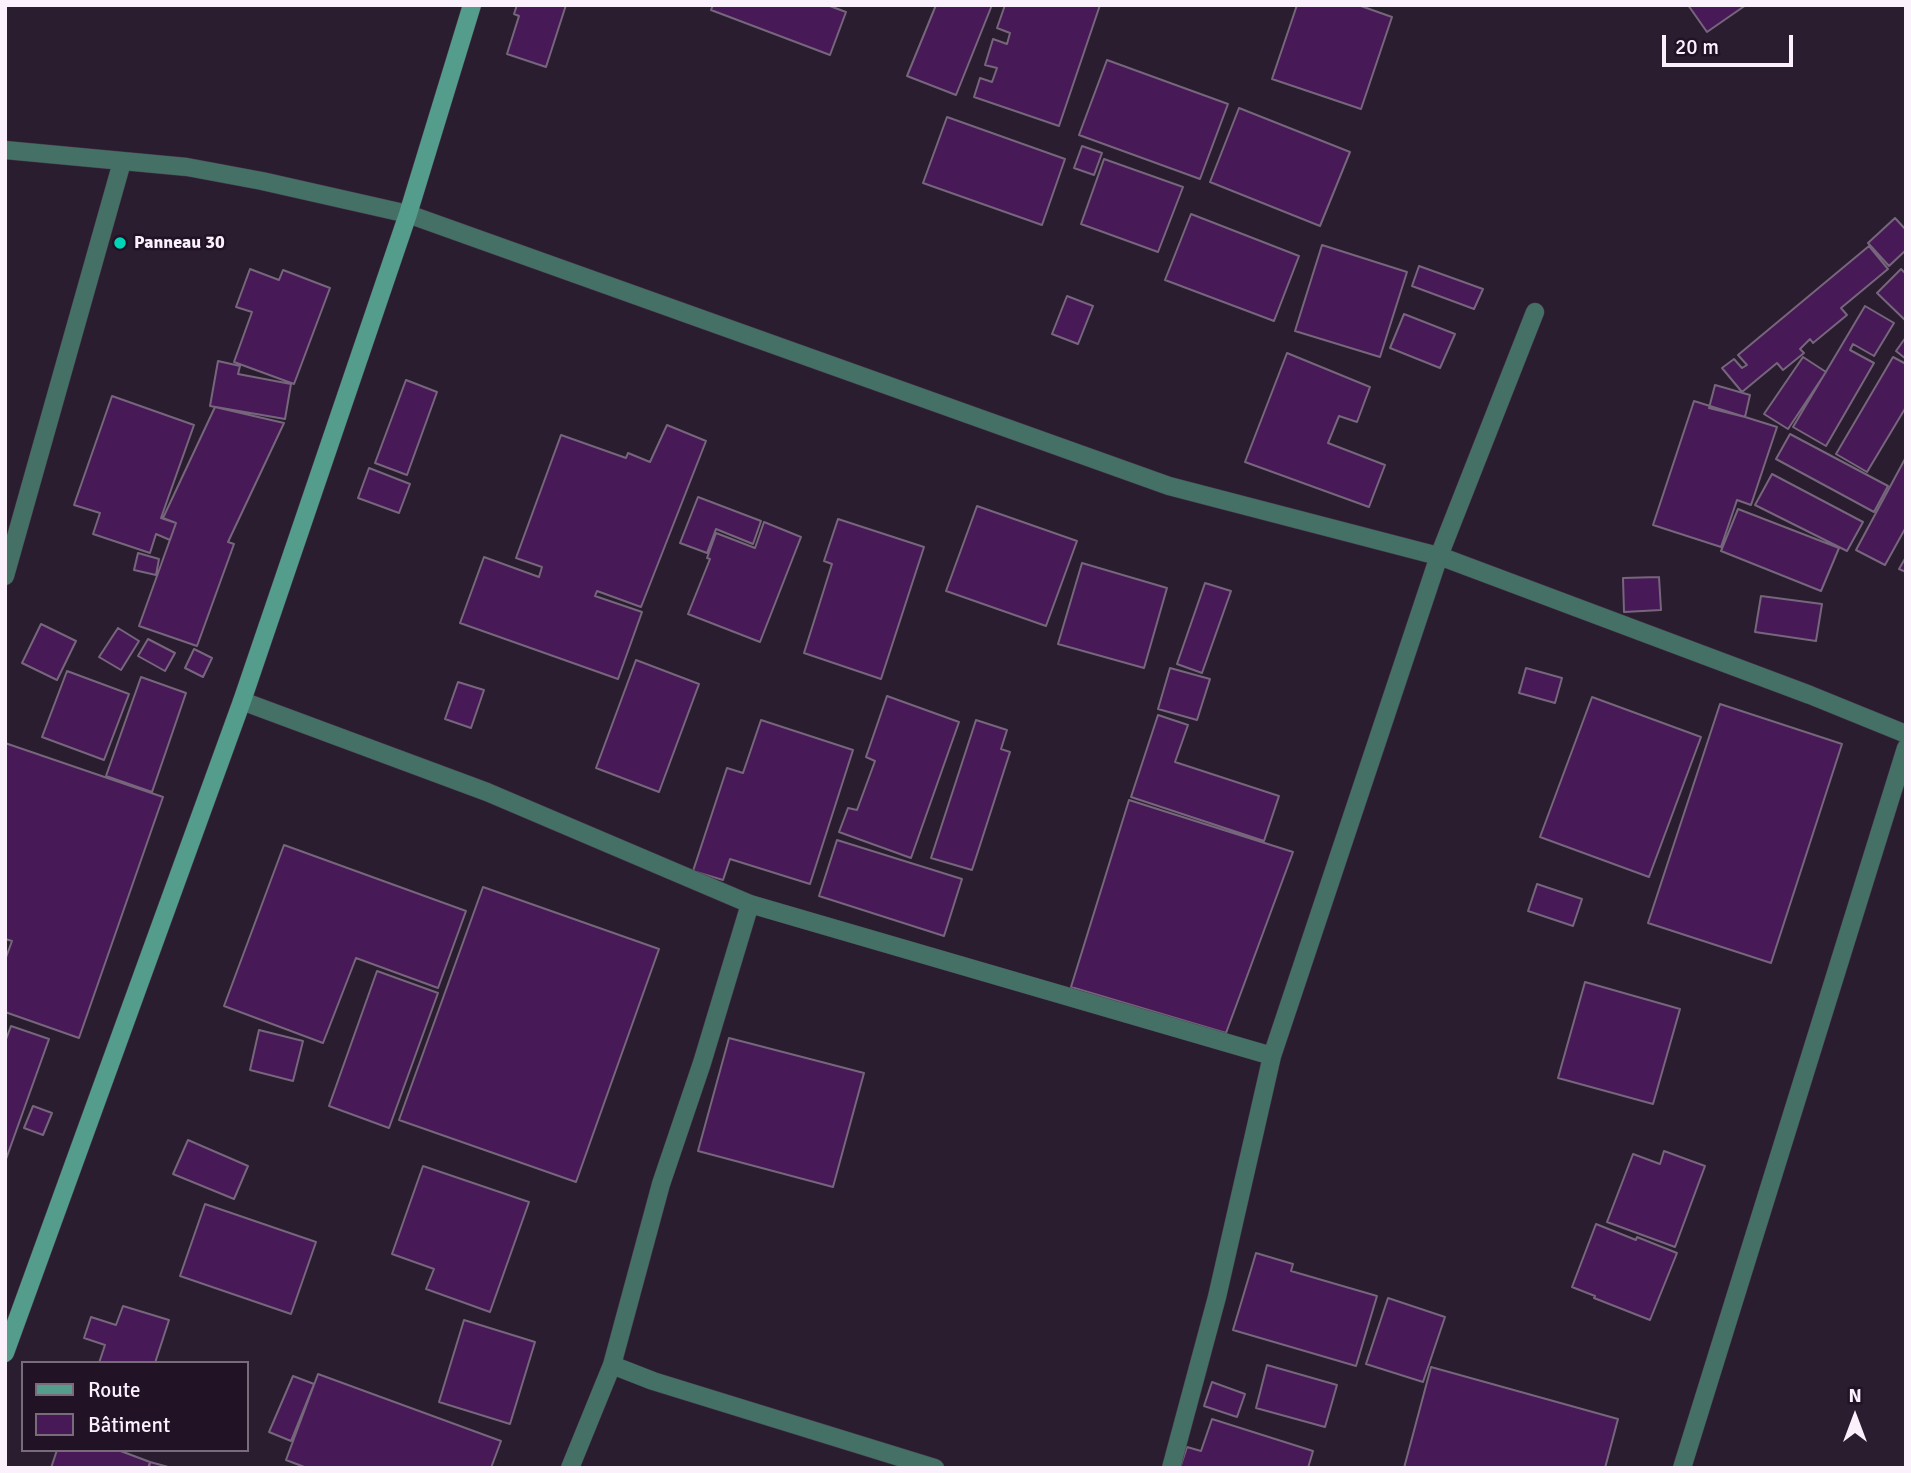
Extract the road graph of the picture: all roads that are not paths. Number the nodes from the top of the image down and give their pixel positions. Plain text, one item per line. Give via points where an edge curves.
1 (472, 5) edge
2 (5, 150) edge
3 (122, 162) junction
4 (408, 214) junction
5 (1535, 312) dead end
6 (1439, 556) junction
7 (7, 568) edge
8 (242, 701) junction
9 (1906, 734) edge
10 (1906, 748) edge
11 (750, 904) junction
12 (1272, 1056) junction
13 (5, 1353) edge
14 (612, 1365) junction
15 (570, 1468) edge
16 (935, 1468) edge
17 (1171, 1468) edge
18 (1682, 1468) edge

1 - 4 street
2 - 3 street
3 - 4 street via 187,167
3 - 7 street
4 - 6 street via 1169,486
4 - 8 street
5 - 6 street
6 - 9 street
6 - 12 street
8 - 11 street via 487,792
8 - 13 street
10 - 18 street
11 - 12 street
11 - 14 street via 661,1184
12 - 17 street via 1217,1297
14 - 15 street
14 - 16 street

